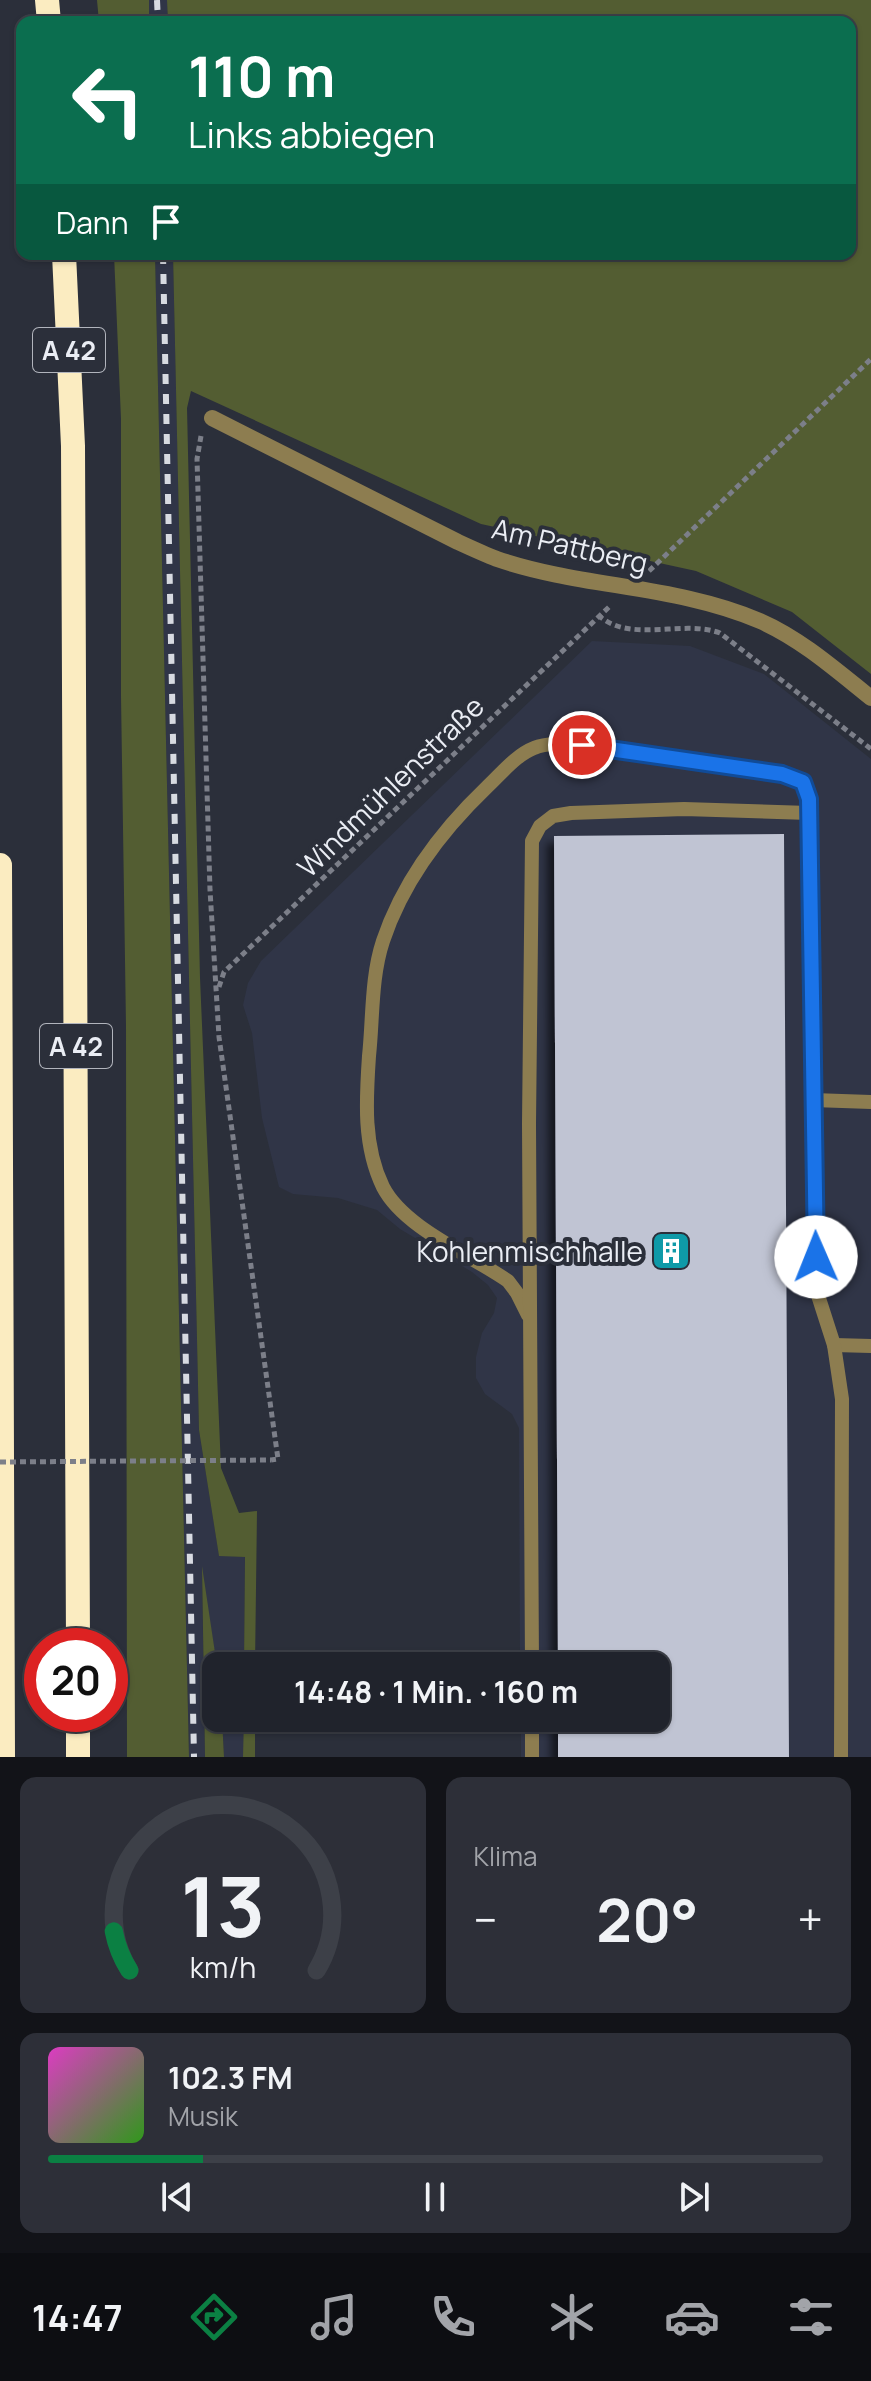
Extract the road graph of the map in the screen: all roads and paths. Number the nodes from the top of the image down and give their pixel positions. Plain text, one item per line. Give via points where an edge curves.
1 (64, 260) edge
2 (871, 359) edge
3 (212, 418) joint
4 (632, 587) junction
5 (871, 698) edge
6 (871, 749) edge
7 (809, 813) junction
8 (0, 865) edge
9 (217, 991) junction
10 (813, 1100) junction
11 (871, 1102) edge
12 (531, 1323) junction
13 (834, 1345) junction
14 (871, 1346) edge
15 (0, 1462) edge
16 (78, 1628) edge
17 (532, 1652) edge
18 (78, 1732) edge
19 (532, 1732) edge
20 (3, 1757) edge
21 (78, 1757) edge
22 (532, 1757) edge
23 (841, 1757) edge

1 - 16 highway, A 42 via 73,446
2 - 4 path
3 - 4 street, Am Pattberg via 497,559
3 - 9 path via 202,433 197,459
4 - 5 street, Am Pattberg via 730,609 761,622 804,645
6 - 9 path, Windmühlenstraße via 720,633 616,626 598,615 224,972
7 - 10 lane
7 - 12 lane via 571,813 553,816 540,826 530,854
7 - 12 lane via 803,782 782,774 582,745 534,748 439,838 397,906 377,970 367,1083 372,1159 398,1207 508,1281
8 - 20 highway, A 42
9 - 15 path, bridge via 278,1459
10 - 11 lane
10 - 13 lane via 816,1289
12 - 17 lane
13 - 14 lane
13 - 23 lane via 842,1399
18 - 21 highway
19 - 22 lane

